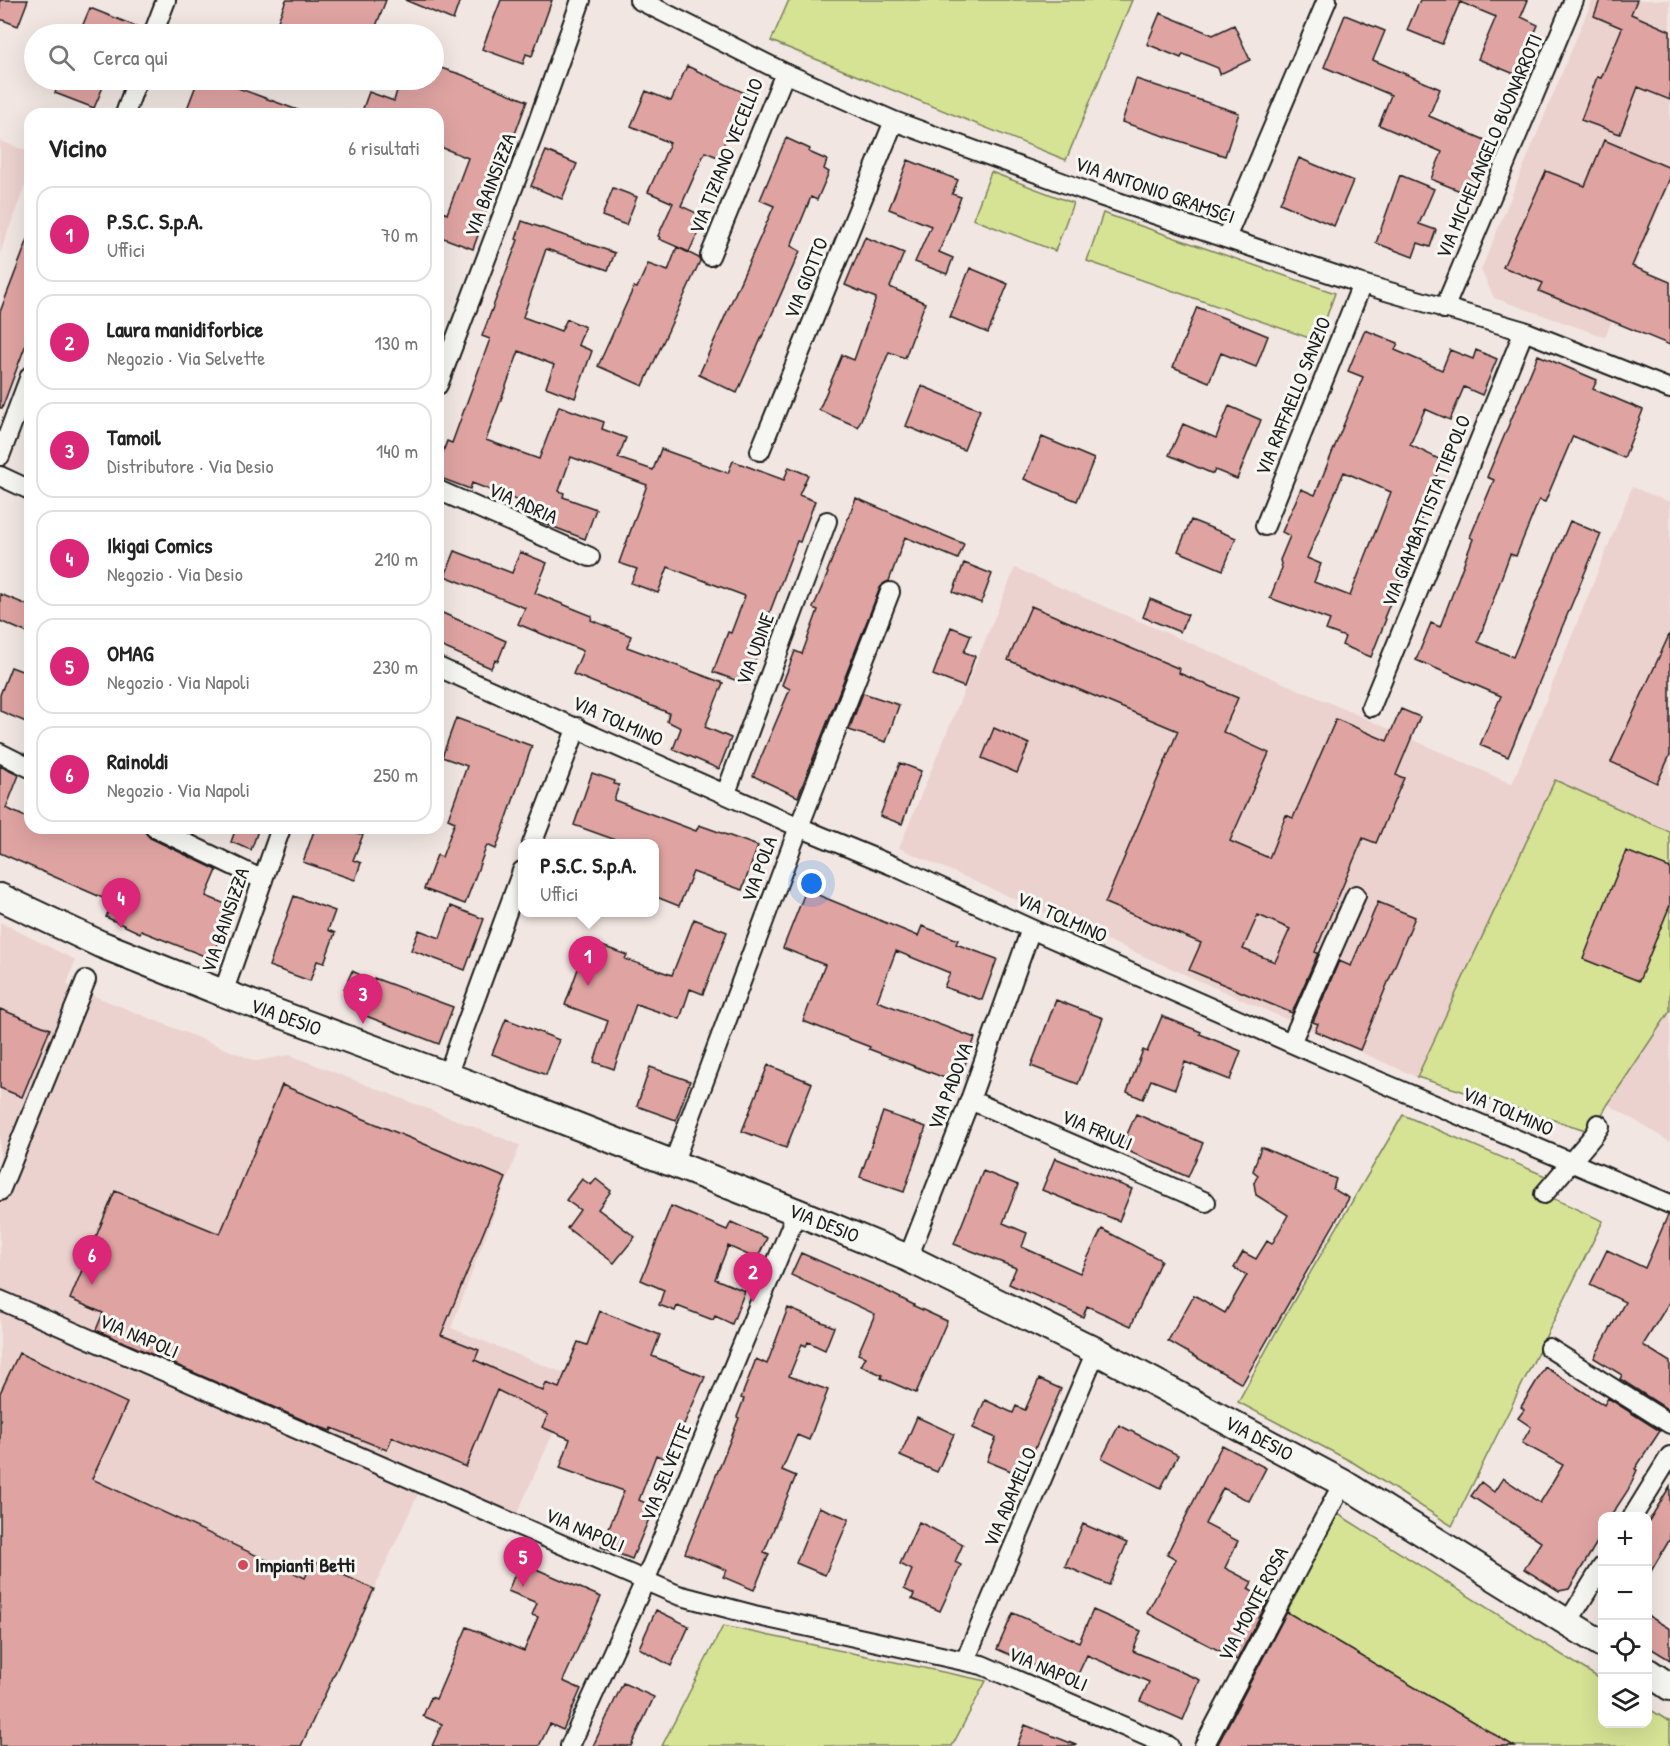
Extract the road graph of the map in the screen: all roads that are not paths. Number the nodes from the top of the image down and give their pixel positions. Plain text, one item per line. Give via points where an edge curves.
1 (166, 0) edge
2 (581, 0) edge
3 (639, 0) edge
4 (1327, 0) edge
5 (1574, 0) edge
6 (157, 24) edge
7 (784, 73) junction
8 (133, 90) edge
9 (127, 108) edge
10 (894, 121) junction
11 (1226, 238) junction
12 (710, 256) dead end
13 (1362, 284) junction
14 (1444, 309) junction
15 (1524, 331) junction
16 (444, 369) edge
17 (1670, 389) edge
18 (24, 392) edge
19 (760, 451) dead end
20 (0, 456) edge
21 (0, 477) edge
22 (24, 487) edge
23 (444, 493) edge
24 (827, 521) dead end
25 (1265, 526) dead end
26 (590, 557) dead end
27 (890, 592) dead end
28 (444, 670) edge
29 (1371, 707) dead end
30 (577, 727) junction
31 (0, 753) edge
32 (24, 765) edge
33 (726, 793) junction
34 (799, 827) junction
35 (166, 834) edge
36 (279, 834) edge
37 (534, 839) edge
38 (262, 880) junction
39 (518, 882) edge
40 (1356, 895) dead end
41 (0, 897) edge
42 (1032, 929) junction
43 (86, 980) dead end
44 (223, 993) junction
45 (1291, 1043) junction
46 (447, 1076) junction
47 (970, 1100) junction
48 (1598, 1124) dead end
49 (1569, 1162) junction
50 (673, 1164) junction
51 (0, 1191) edge
52 (1544, 1194) dead end
53 (1206, 1202) dead end
54 (1670, 1204) edge
55 (797, 1212) junction
56 (908, 1258) junction
57 (0, 1300) edge
58 (1549, 1348) dead end
59 (1096, 1352) junction
60 (1670, 1424) edge
61 (1670, 1456) edge
62 (1343, 1483) junction
63 (1635, 1512) edge
64 (1598, 1573) edge
65 (645, 1581) junction
66 (1568, 1622) junction
67 (1598, 1641) edge
68 (965, 1661) junction
69 (1650, 1674) edge
70 (1670, 1686) edge
71 (570, 1746) edge
72 (1169, 1746) edge
73 (1204, 1746) edge

1 - 6 street
2 - 16 street, VIA BAINSIZZA
3 - 7 street, VIA ANTONIO GRAMSCI
4 - 11 street
5 - 14 street, VIA MICHELANGELO BUONARROTI
7 - 10 street, VIA ANTONIO GRAMSCI
7 - 12 street, VIA TIZIANO VECELLIO
8 - 9 street
10 - 11 street, VIA ANTONIO GRAMSCI
10 - 19 street, VIA GIOTTO
11 - 13 street, VIA ANTONIO GRAMSCI
13 - 14 street, VIA ANTONIO GRAMSCI
13 - 25 street, VIA RAFFAELLO SANZIO
14 - 15 street, VIA ANTONIO GRAMSCI
15 - 17 street, VIA ANTONIO GRAMSCI
15 - 29 street, VIA GIAMBATTISTA TIEPOLO
18 - 20 street
21 - 22 street
23 - 26 street, VIA ADRIA
24 - 33 street, VIA UDINE
27 - 34 street, VIA POLA
28 - 30 street, VIA TOLMINO
30 - 33 street, VIA TOLMINO
30 - 37 street
31 - 32 street
33 - 34 street, VIA TOLMINO
34 - 42 street, VIA TOLMINO
34 - 50 street, VIA POLA
35 - 38 street
36 - 38 street, VIA BAINSIZZA
38 - 44 street, VIA BAINSIZZA
39 - 46 street
40 - 45 street
41 - 44 street, VIA DESIO via 100,944
42 - 45 street, VIA TOLMINO
42 - 47 street, VIA PADOVA
43 - 51 street
44 - 46 street, VIA DESIO
45 - 49 street, VIA TOLMINO
46 - 50 street, VIA DESIO
47 - 53 street, VIA FRIULI
47 - 56 street, VIA PADOVA
48 - 49 street
49 - 52 street
49 - 54 street, VIA TOLMINO
50 - 55 street, VIA DESIO
55 - 56 street, VIA DESIO
55 - 65 street, VIA SELVETTE
56 - 59 street, VIA DESIO
57 - 65 street, VIA NAPOLI
58 - 60 street
59 - 62 street, VIA DESIO
59 - 68 street, VIA ADAMELLO
61 - 63 street
62 - 66 street, VIA DESIO
62 - 73 street, VIA MONTE ROSA
64 - 66 street
65 - 68 street, VIA NAPOLI via 678,1595 754,1615
65 - 71 street, VIA SELVETTE
66 - 67 street, VIA DESIO
68 - 72 street, VIA NAPOLI via 1019,1680
69 - 70 street

